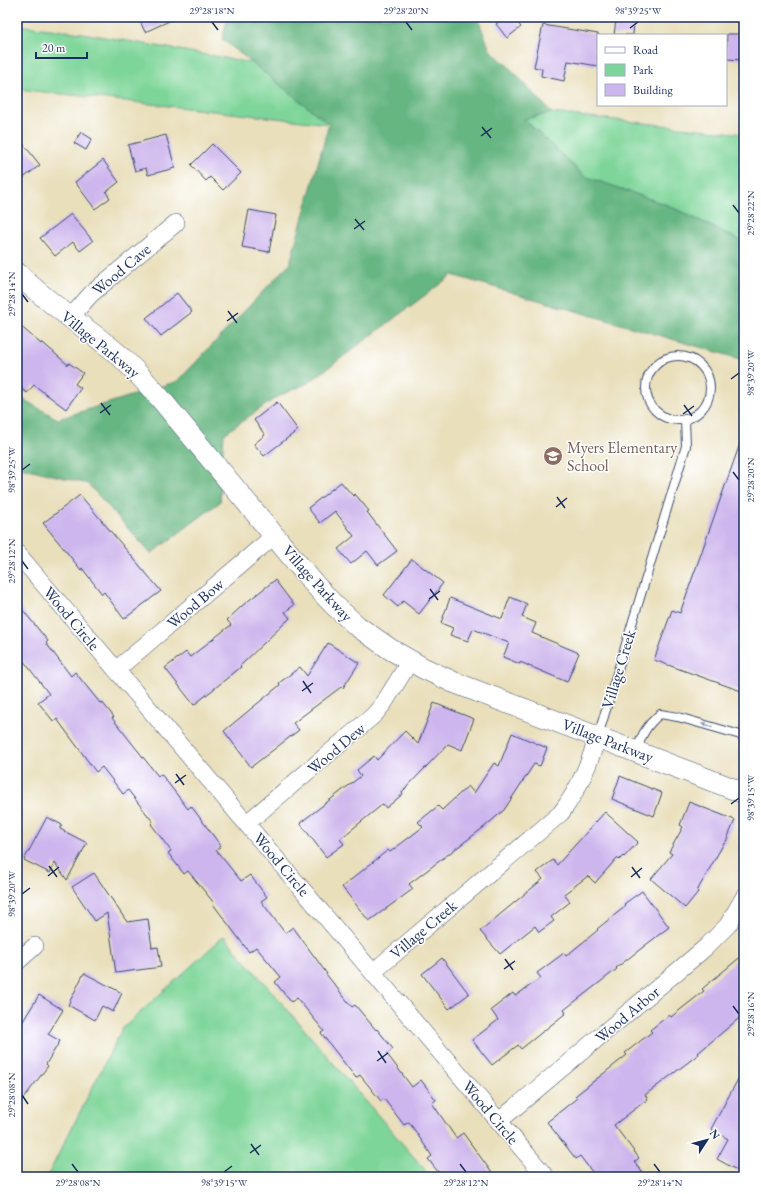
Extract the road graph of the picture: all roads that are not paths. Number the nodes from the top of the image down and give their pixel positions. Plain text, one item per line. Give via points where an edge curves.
1 (176, 223) dead end
2 (17, 274) edge
3 (70, 318) junction
4 (685, 419) junction
5 (275, 535) junction
6 (17, 553) edge
7 (410, 661) junction
8 (116, 670) junction
9 (598, 736) junction
10 (744, 736) edge
11 (637, 751) junction
12 (744, 793) edge
13 (247, 823) junction
14 (744, 898) edge
15 (35, 946) dead end
16 (17, 962) edge
17 (373, 972) junction
18 (499, 1121) junction
19 (546, 1177) edge

1 - 3 street, Wood Cave via 91,294
2 - 3 street, Village Parkway
3 - 5 street, Village Parkway via 114,351 138,374
4 - 4 lane via 702,409 710,390 708,380 698,363 689,358 668,358 658,363 646,380 649,402 655,411 664,417 674,420
4 - 9 lane, Village Creek via 686,446
5 - 7 street, Village Parkway via 334,605 357,626
5 - 8 street, Wood Bow
6 - 8 street, Wood Circle
7 - 9 street, Village Parkway via 453,682
7 - 13 street, Wood Dew via 374,715
8 - 13 street, Wood Circle
9 - 11 street, Village Parkway
9 - 17 street, Village Creek via 582,780 561,813
10 -> 11 lane via 660,714 641,736
11 - 12 street, Village Parkway
13 - 17 street, Wood Circle
14 - 18 street, Wood Arbor via 728,924 705,948
15 - 16 street
17 - 18 street, Wood Circle
18 - 19 street, Wood Circle

